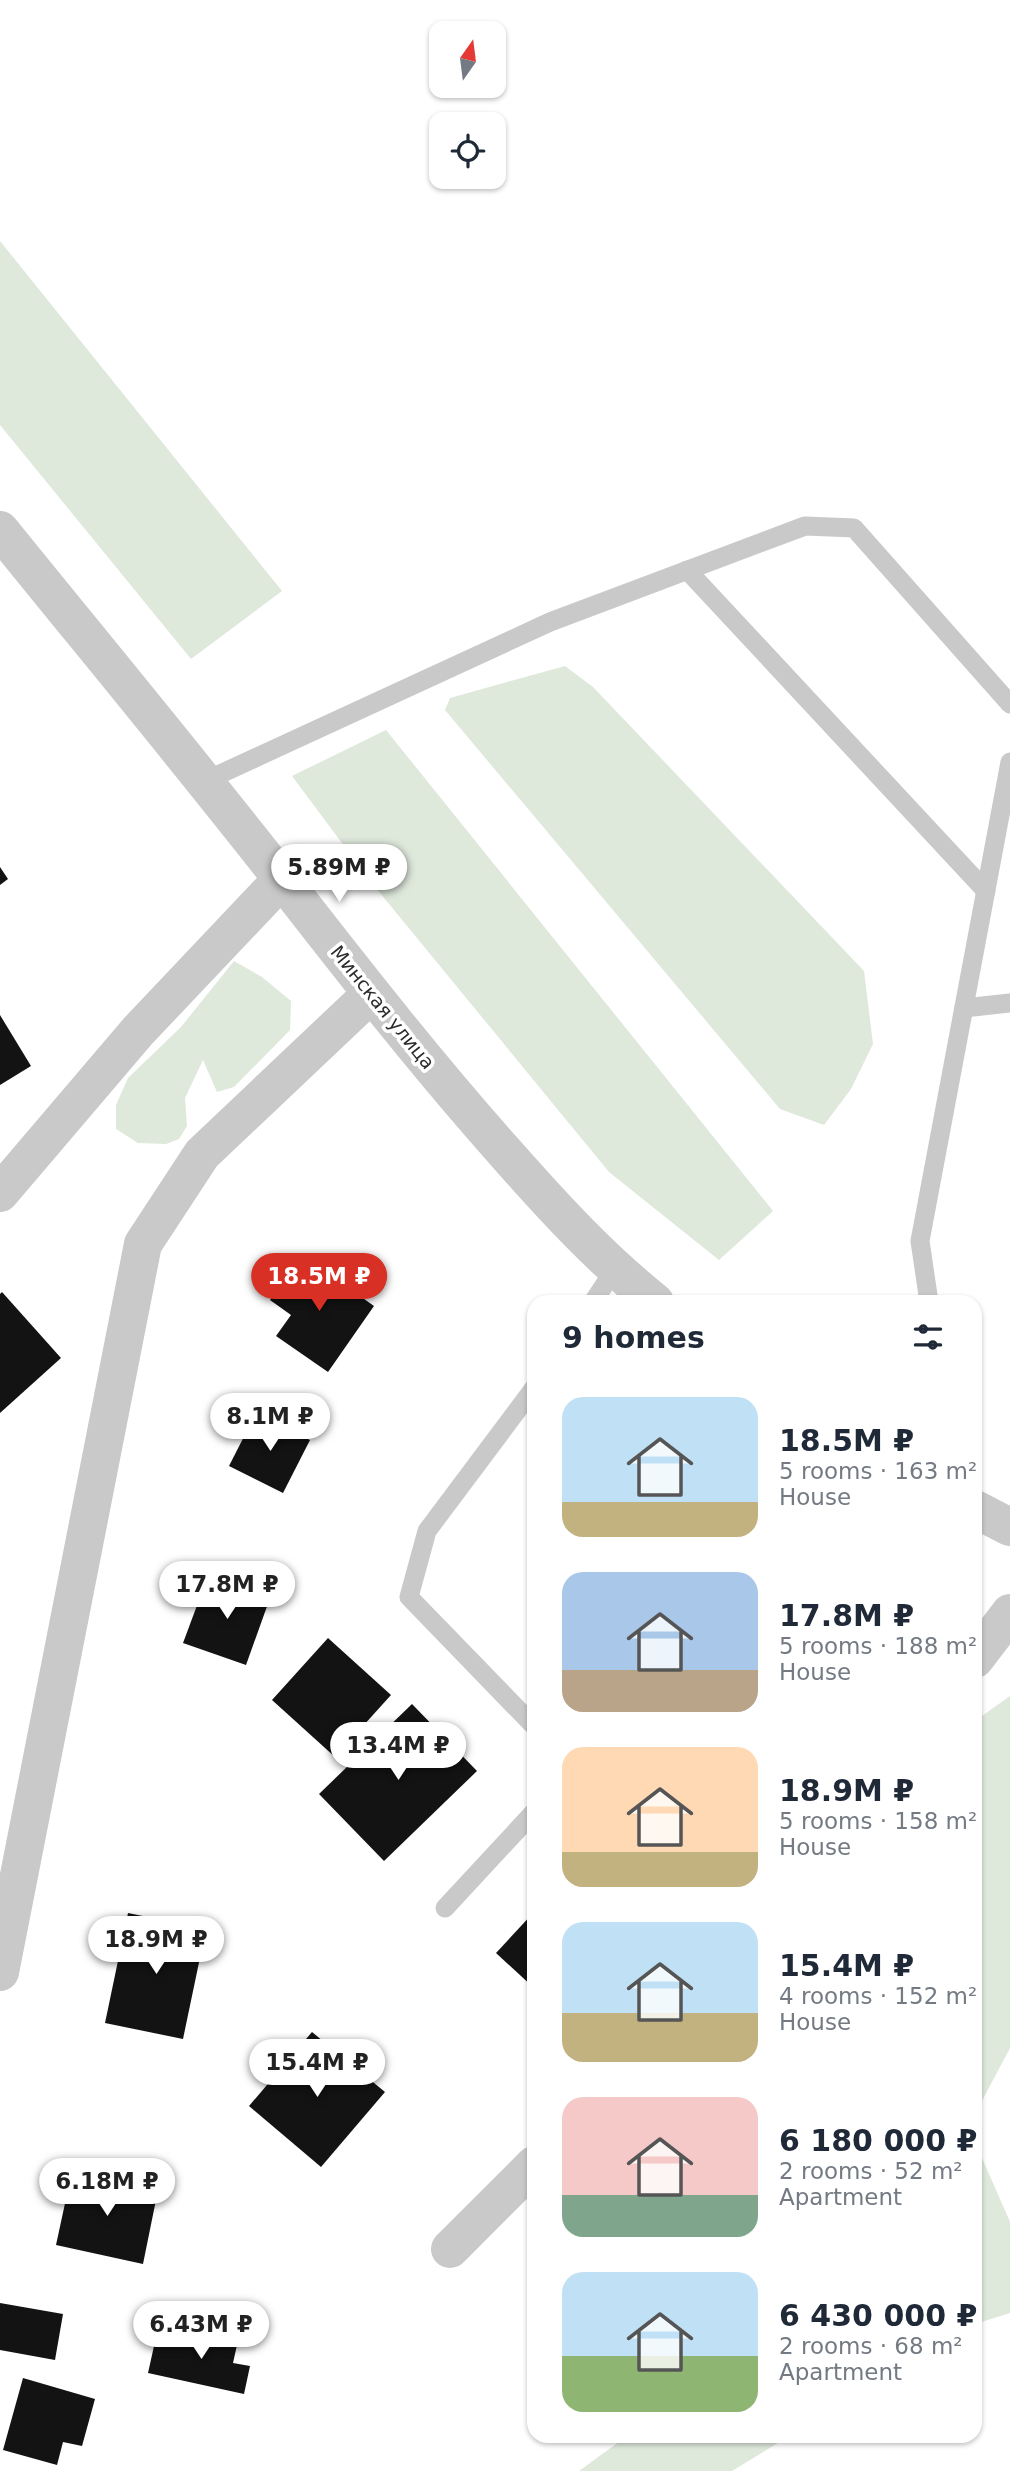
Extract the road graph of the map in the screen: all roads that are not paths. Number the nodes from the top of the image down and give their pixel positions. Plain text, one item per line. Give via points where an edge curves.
1 (0, 530) edge
2 (687, 570) junction
3 (1010, 704) edge
4 (1010, 762) edge
5 (205, 782) junction
6 (282, 879) junction
7 (986, 891) junction
8 (371, 993) junction
9 (1010, 1003) edge
10 (964, 1008) junction
11 (0, 1193) edge
12 (615, 1269) junction
13 (598, 1295) edge
14 (647, 1295) edge
15 (928, 1295) edge
16 (527, 1397) edge
17 (982, 1513) edge
18 (1010, 1527) edge
19 (1010, 1613) edge
20 (982, 1650) edge
21 (527, 1719) edge
22 (527, 1820) edge
23 (445, 1908) dead end
24 (0, 1972) edge
25 (527, 2172) edge
26 (450, 2249) dead end

1 - 5 street, Минская улица
2 - 3 lane via 805,526 853,528
2 - 5 lane via 550,622
2 - 7 lane
4 - 7 lane
5 - 6 street, Минская улица
6 - 8 street, Минская улица
6 - 11 street via 138,1031
7 - 10 lane
8 - 12 street, Минская улица via 461,1104
8 - 24 street via 202,1154 143,1244
9 - 10 lane
10 - 15 lane via 920,1241
12 - 13 lane
12 - 14 street, Минская улица
16 - 21 lane via 427,1531 409,1597
17 - 18 street
19 - 20 street
22 - 23 lane
25 - 26 street

